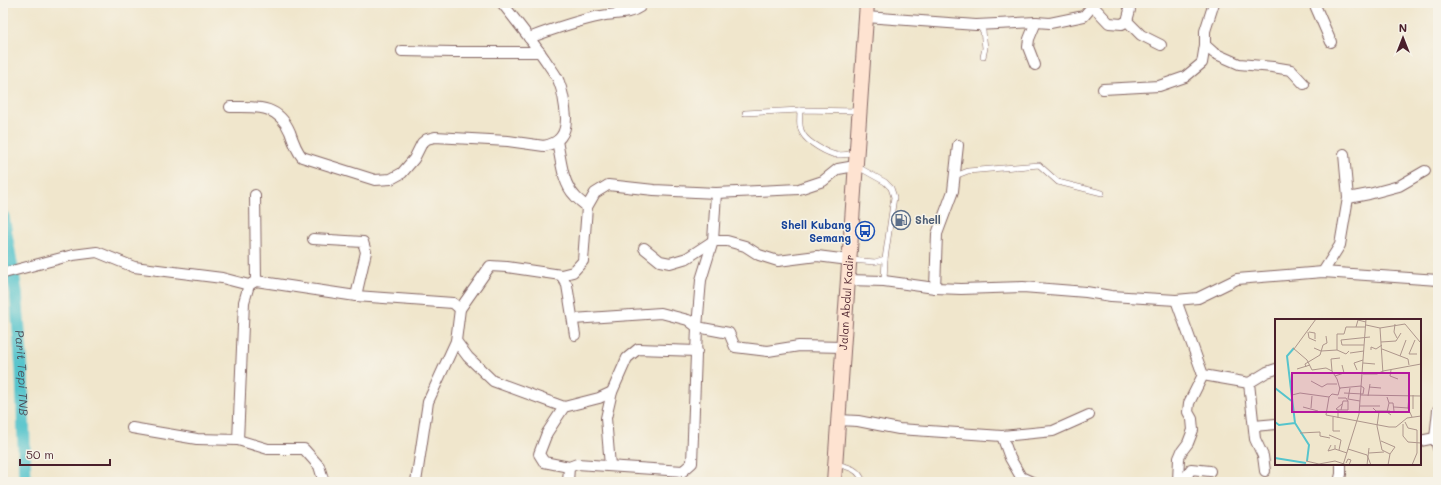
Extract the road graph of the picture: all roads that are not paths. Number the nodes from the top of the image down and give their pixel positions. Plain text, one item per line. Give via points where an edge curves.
1 (502, 3) edge
2 (640, 3) edge
3 (1127, 3) edge
4 (1214, 3) edge
5 (1314, 3) edge
6 (1094, 4) edge
7 (866, 10) edge
8 (1127, 21) junction
9 (1036, 22) junction
10 (976, 25) junction
11 (529, 38) junction
12 (1331, 42) dead end
13 (1161, 45) dead end
14 (1205, 45) junction
15 (402, 51) dead end
16 (540, 52) junction
17 (983, 57) dead end
18 (1035, 65) dead end
19 (1304, 84) dead end
20 (1102, 89) dead end
21 (230, 106) dead end
22 (800, 110) junction
23 (859, 111) junction
24 (745, 113) dead end
25 (557, 141) junction
26 (958, 145) dead end
27 (1344, 154) dead end
28 (856, 160) junction
29 (1426, 171) dead end
30 (955, 176) junction
31 (716, 193) junction
32 (1102, 193) dead end
33 (255, 195) dead end
34 (1348, 198) junction
35 (587, 207) junction
36 (313, 239) dead end
37 (713, 241) junction
38 (644, 248) dead end
39 (885, 259) junction
40 (849, 260) junction
41 (1323, 272) junction
42 (6, 273) edge
43 (561, 275) junction
44 (848, 280) junction
45 (1438, 280) edge
46 (884, 281) junction
47 (252, 283) junction
48 (935, 288) junction
49 (356, 296) junction
50 (1176, 300) junction
51 (460, 309) junction
52 (573, 319) junction
53 (697, 327) junction
54 (575, 335) dead end
55 (456, 341) junction
56 (843, 347) junction
57 (697, 351) junction
58 (1275, 368) edge
59 (1203, 375) junction
60 (1249, 383) junction
61 (612, 392) junction
62 (564, 407) junction
63 (1438, 410) edge
64 (1089, 415) dead end
65 (838, 420) junction
66 (1275, 424) edge
67 (1254, 426) junction
68 (132, 428) dead end
69 (1002, 436) junction
70 (238, 440) junction
71 (1421, 441) edge
72 (1437, 443) edge
73 (835, 464) junction
74 (1341, 465) edge
75 (610, 466) junction
76 (569, 467) junction
77 (1210, 471) dead end
78 (1265, 471) dead end
79 (323, 479) dead end
80 (416, 482) edge
81 (568, 482) edge
82 (834, 482) edge
83 (863, 482) edge
84 (1032, 482) edge
85 (1178, 482) edge
86 (1183, 482) edge
87 (1339, 482) edge

1 - 11 street
2 - 11 street via 640,7 634,11 565,25
3 - 8 street via 1130,10
4 - 14 street via 1205,31
5 - 12 street
6 - 8 street via 1109,23 1122,24
6 - 9 street via 1084,16 1050,23
7 - 10 street
7 - 23 main road, Jalan Abdul Kadir
8 - 13 street via 1141,35
9 - 10 street
9 - 18 street via 1028,47
10 - 17 lane via 983,31
11 - 16 street
14 - 19 street via 1214,53 1240,64 1291,70
14 - 20 street via 1202,63 1185,77 1159,86
15 - 16 street
16 - 25 street via 559,80 565,102 566,125 562,137
21 - 25 street via 266,108 274,111 286,125 302,157 375,180 397,177 414,159 422,144 435,137 508,141 544,146
22 - 23 lane
22 - 24 lane
22 - 28 lane via 800,126 806,139 836,155
23 - 28 main road, Jalan Abdul Kadir
25 - 35 street via 568,185 574,196
26 - 30 street
27 - 34 street
28 - 31 street via 838,169 823,181 800,189
28 - 39 lane via 885,182 891,188 894,197
28 - 40 main road, Jalan Abdul Kadir
29 - 34 street via 1399,186
30 - 32 lane via 968,171 1039,165 1058,182
30 - 48 street via 953,191 937,234
31 - 35 street via 608,185 595,193
31 - 37 street
33 - 47 street
34 - 41 street via 1340,245
35 - 43 street via 583,261 573,272
36 - 49 street via 363,242 366,252
37 - 38 street via 686,258 670,263 660,261
37 - 40 street via 727,241 745,246 759,255 778,261 817,256
37 - 53 street via 701,280
39 - 40 lane via 875,262
39 - 46 lane
40 - 44 main road, Jalan Abdul Kadir
41 - 45 street
41 - 50 street via 1237,279 1198,298
42 - 47 street via 73,255 97,252 134,267
43 - 51 street via 490,266
43 - 52 street via 567,286
44 - 46 street
44 - 56 main road, Jalan Abdul Kadir
46 - 48 street
47 - 49 street
47 - 70 street via 244,302
48 - 50 street via 1023,287
49 - 51 street via 453,303
50 - 59 street
51 - 55 street
52 - 53 street via 661,313 688,320
52 - 54 street
53 - 56 street via 729,333 735,347 768,351 799,346
53 - 57 street
55 - 62 street via 468,357 493,381
55 - 80 street via 428,402
56 - 65 main road, Jalan Abdul Kadir
57 - 61 street via 638,349 627,358
57 - 75 street via 692,463 683,471
58 - 60 street
59 - 60 street
59 - 85 street via 1189,403 1188,412 1192,418 1193,430 1179,458
60 - 67 street
61 - 62 street via 600,398
61 - 75 street via 606,418
62 - 76 street via 547,434 539,454 544,462
63 - 72 street
64 - 69 street via 1053,431
65 - 69 street via 899,429
65 - 73 main road, Jalan Abdul Kadir
66 - 67 street
67 - 78 street via 1255,439 1263,456
68 - 70 street via 197,439
69 - 84 street via 1021,477
70 - 79 street via 268,449 304,450 319,466
71 - 72 street
73 - 82 main road, Jalan Abdul Kadir
73 - 83 lane via 858,471
74 - 87 street
75 - 76 street via 577,464
76 - 81 street
77 - 86 street via 1191,469

